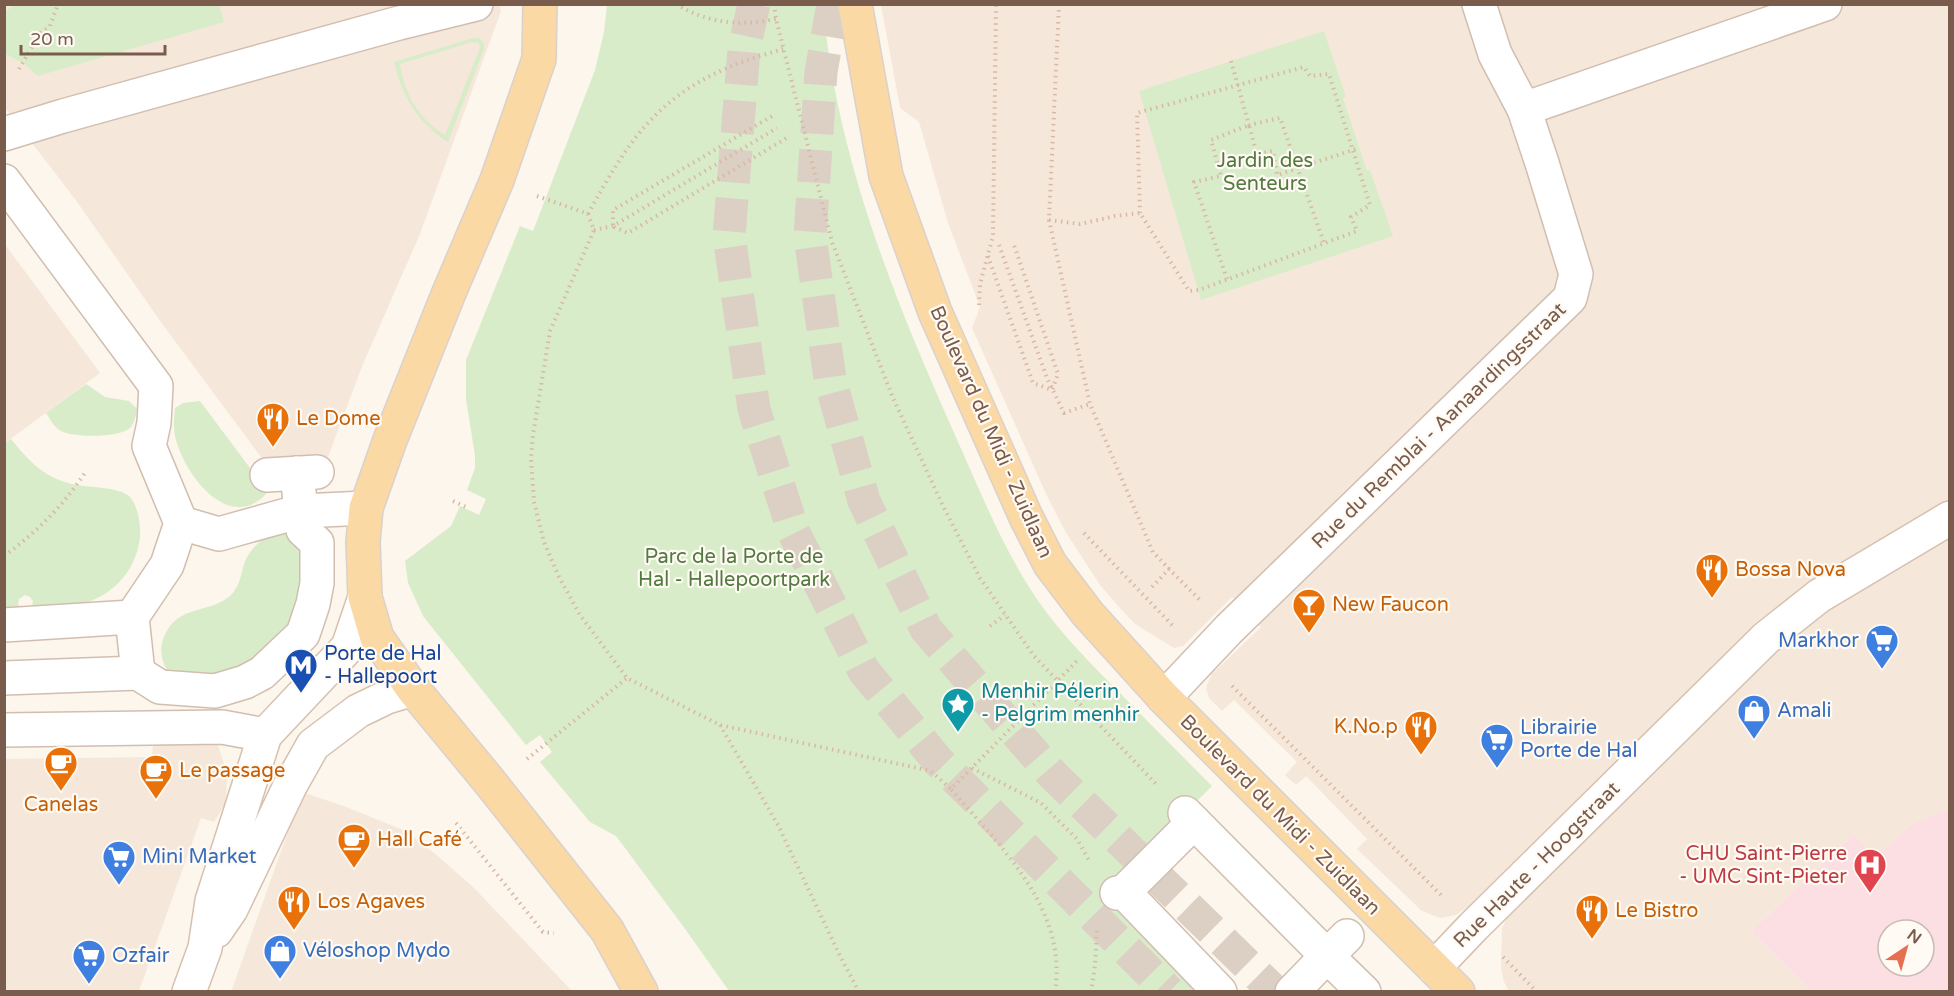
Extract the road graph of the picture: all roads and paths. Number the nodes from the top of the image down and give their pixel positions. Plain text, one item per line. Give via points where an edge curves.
1 (58, 4) edge
2 (476, 4) edge
3 (540, 4) edge
4 (676, 4) edge
5 (774, 4) edge
6 (855, 4) edge
7 (996, 4) edge
8 (1059, 4) edge
9 (1479, 4) edge
10 (1826, 4) edge
11 (776, 19) junction
12 (783, 49) junction
13 (1231, 61) dead end
14 (19, 69) dead end
15 (1238, 85) junction
16 (1524, 109) junction
17 (774, 116) dead end
18 (1250, 125) junction
19 (777, 128) dead end
20 (4, 134) edge
21 (790, 136) dead end
22 (1359, 148) dead end
23 (1353, 150) junction
24 (1298, 169) junction
25 (4, 181) edge
26 (527, 192) dead end
27 (1140, 213) junction
28 (588, 214) junction
29 (1049, 220) junction
30 (613, 226) junction
31 (594, 230) junction
32 (1013, 242) dead end
33 (1324, 243) junction
34 (999, 245) dead end
35 (986, 250) dead end
36 (1227, 279) junction
37 (979, 308) dead end
38 (1052, 390) junction
39 (1090, 404) junction
40 (86, 471) dead end
41 (294, 473) dead end
42 (453, 501) dead end
43 (466, 507) dead end
44 (366, 508) junction
45 (1950, 518) edge
46 (181, 523) junction
47 (1077, 526) dead end
48 (320, 531) junction
49 (4, 556) edge
50 (1169, 569) junction
51 (1152, 587) dead end
52 (365, 597) junction
53 (1208, 608) dead end
54 (1005, 615) junction
55 (132, 617) junction
56 (4, 625) edge
57 (990, 626) dead end
58 (1106, 633) junction
59 (1203, 657) junction
60 (4, 678) edge
61 (627, 678) junction
62 (1056, 682) junction
63 (413, 689) junction
64 (153, 691) junction
65 (1164, 698) junction
66 (720, 725) junction
67 (4, 730) edge
68 (265, 735) junction
69 (527, 759) dead end
70 (972, 768) junction
71 (951, 789) junction
72 (285, 798) junction
73 (1190, 817) junction
74 (456, 824) dead end
75 (1113, 893) junction
76 (1473, 927) junction
77 (543, 932) dead end
78 (1337, 946) junction
79 (205, 948) junction
80 (1434, 968) junction
81 (189, 992) edge
82 (641, 992) edge
83 (859, 992) edge
84 (1054, 992) edge
85 (1091, 992) edge
86 (1220, 992) edge
87 (1292, 992) edge
88 (1364, 992) edge
89 (1458, 992) edge
90 (1538, 992) edge

1 - 14 path via 50,26 40,33
2 - 20 street
3 - 44 main road via 539,59 497,180
4 - 11 path via 717,21 751,24
5 - 11 path
6 - 58 main road, Boulevard du Midi - Zuidlaan via 885,176 935,312 1050,564
7 - 37 path via 993,236 980,284
8 - 29 path
9 - 16 street, Rue du Remblai - Aanaardingsstraat via 1495,54
10 - 16 street
11 - 12 path
12 - 28 path via 729,66 673,98 649,120 617,163
12 - 54 path via 832,242 860,316 944,508 980,578
13 - 15 path
15 - 18 path
15 - 23 path via 1304,67 1310,76 1329,74
15 - 27 path via 1137,112
16 - 59 street, Rue du Remblai - Aanaardingsstraat via 1576,274 1570,298
17 - 30 path via 613,210
18 - 24 path via 1280,118
18 - 24 path via 1257,154 1273,151 1277,175
18 - 36 path via 1211,140 1221,176 1194,182
19 - 30 path
21 - 30 path via 628,233
22 - 23 path
23 - 24 path
23 - 33 path via 1370,205 1351,217 1357,231
24 - 33 path
25 - 46 street via 156,386 149,446
26 - 28 path
27 - 29 path via 1080,224
27 - 36 path via 1189,291
28 - 31 path
29 - 39 path
30 - 31 path
31 - 61 path via 550,332 533,435 532,480 544,542 559,576 580,615
32 - 38 path via 1058,374
33 - 36 path
34 - 38 path
35 - 38 path via 1033,383
38 - 39 path via 1064,413
39 - 50 path via 1153,552
40 - 49 path via 50,516
41 - 48 street
42 - 43 path
44 - 48 street
44 - 52 main road
45 - 76 street, Rue Haute - Hoogstraat via 1819,596 1766,639
46 - 48 street via 219,534
46 - 55 street via 167,565
47 - 59 path
48 - 64 street via 309,640 262,673 215,692
50 - 51 path
50 - 53 path
52 - 63 main road via 377,638
52 - 68 street via 348,647
54 - 57 path
54 - 62 path
55 - 56 street
55 - 64 street
58 - 62 path
58 - 65 main road, Boulevard du Midi - Zuidlaan
59 - 65 street, Rue du Remblai - Aanaardingsstraat
59 - 76 path
60 - 64 street
61 - 66 path
61 - 69 path
62 - 70 path
62 - 73 path
63 - 72 street via 358,711 313,745
63 - 82 main road via 608,930
65 - 80 main road, Boulevard du Midi - Zuidlaan
66 - 71 path via 931,771
66 - 83 path via 778,825
67 - 68 street via 222,727
68 - 72 street via 288,756
68 - 79 street via 212,901
70 - 71 path
70 - 75 path via 1041,803 1077,838 1094,872
71 - 84 path via 1030,884 1045,913 1056,948
72 - 79 street via 231,909
73 - 75 street
73 - 78 street
74 - 77 path
75 - 85 path
75 - 86 street
76 - 80 street, Rue Haute - Hoogstraat
76 - 90 path
78 - 87 street
78 - 88 street
79 - 81 street
80 - 89 main road, Boulevard du Midi - Zuidlaan

